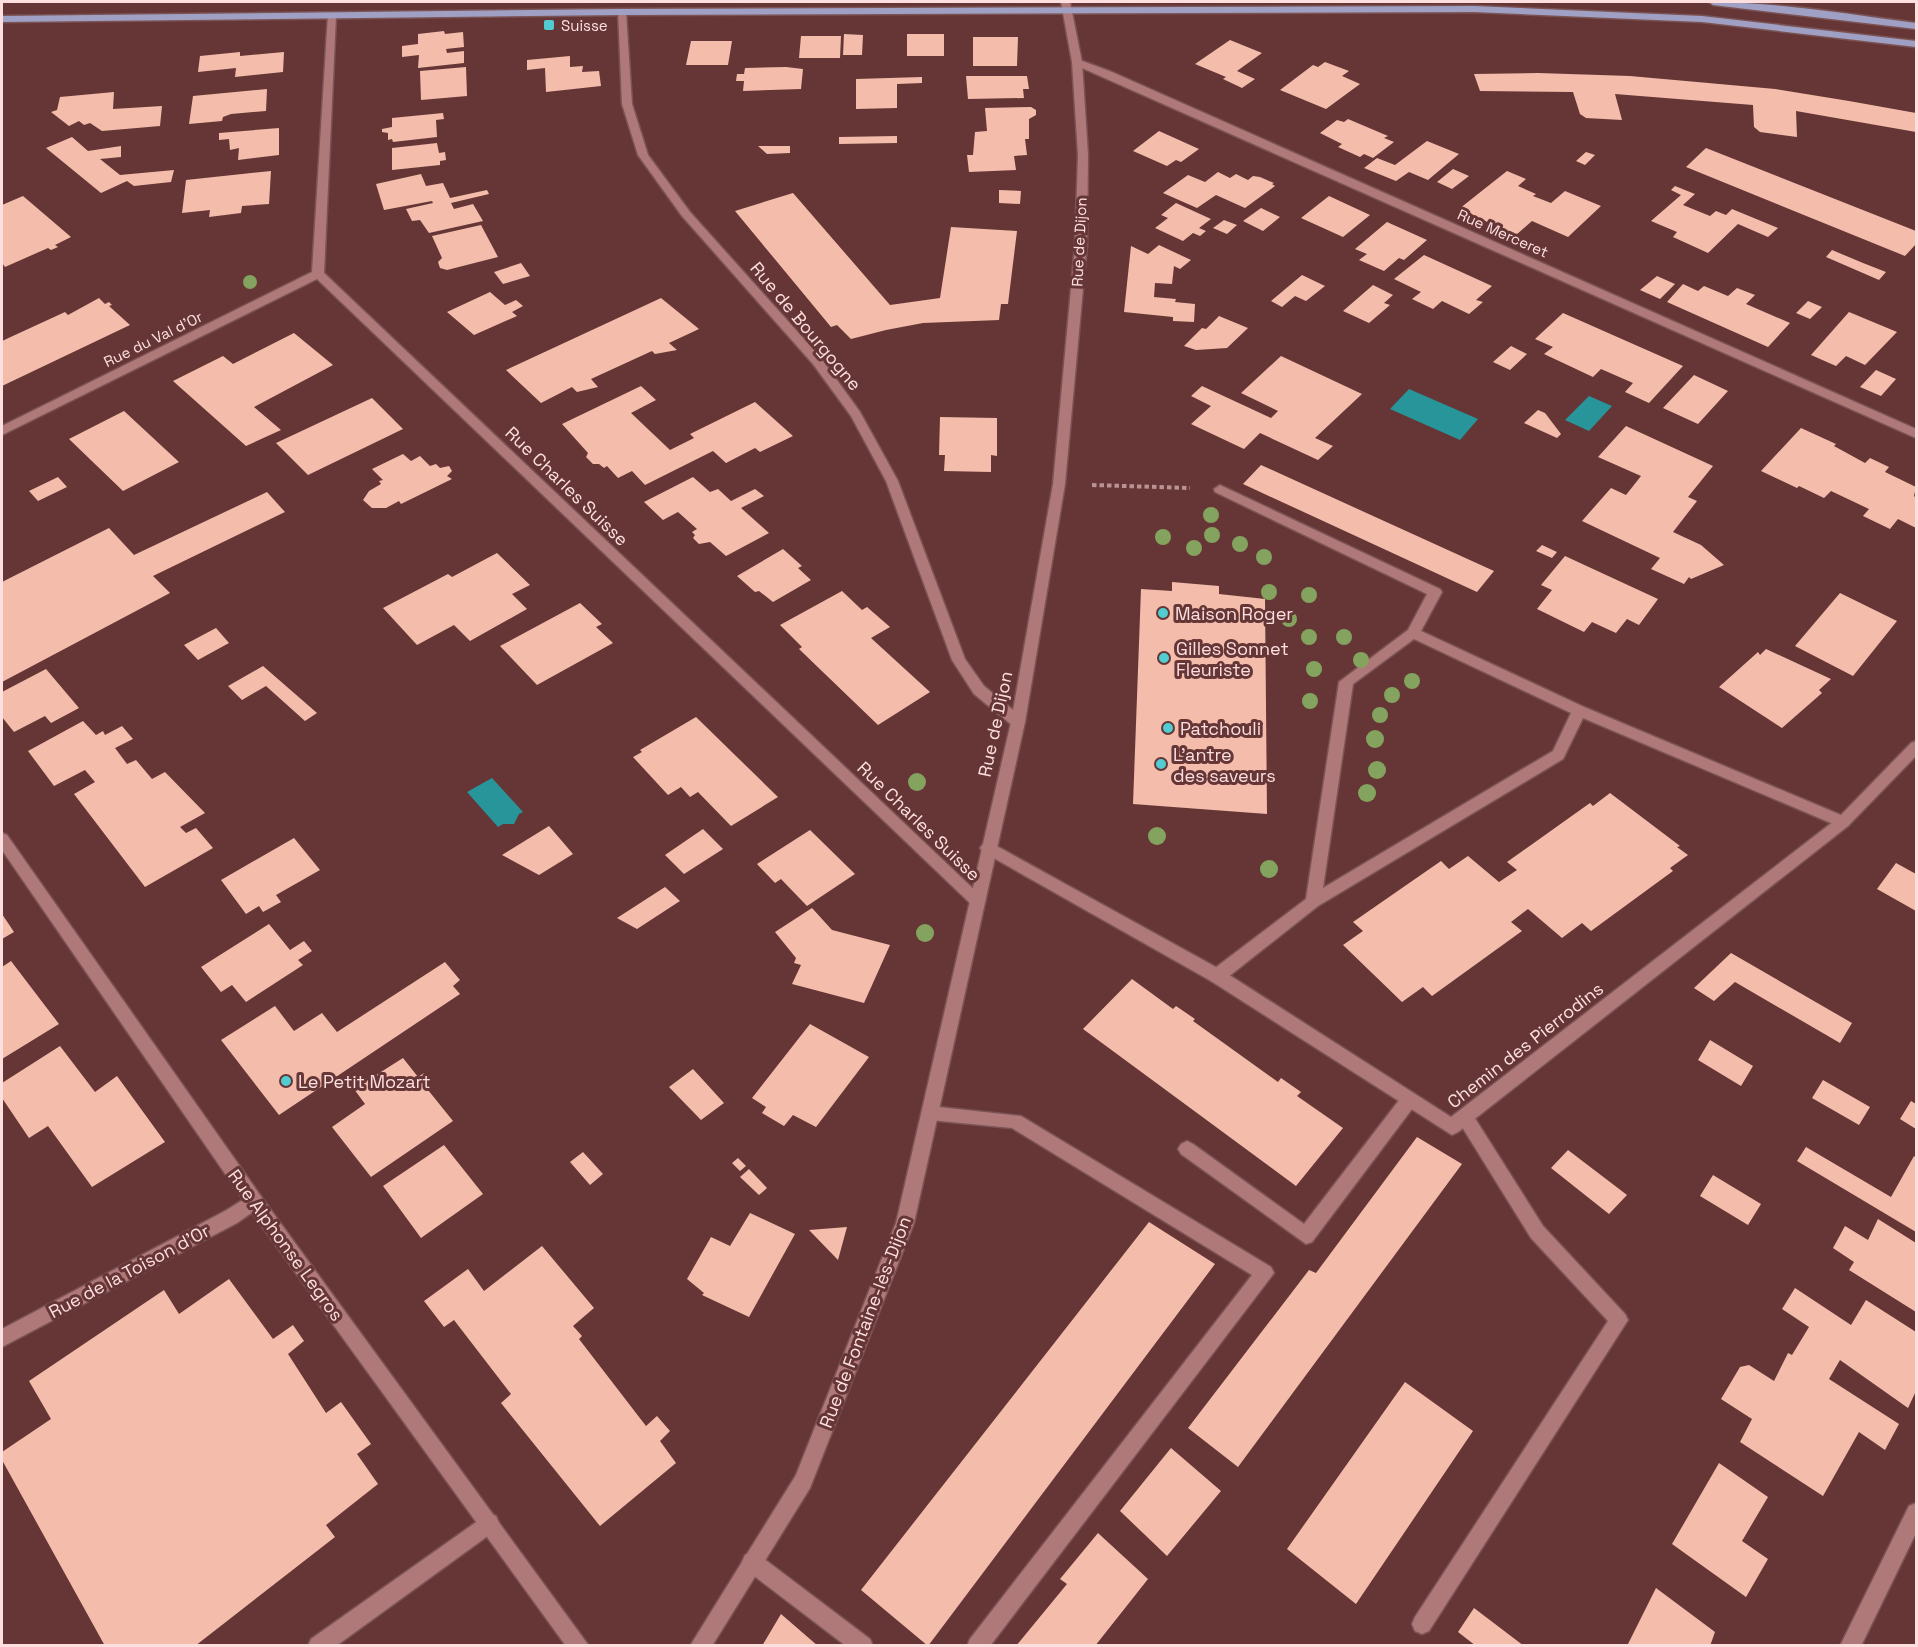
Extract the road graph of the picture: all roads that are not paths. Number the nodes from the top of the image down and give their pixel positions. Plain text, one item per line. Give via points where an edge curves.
1 (1713, 2) edge
2 (1066, 6) edge
3 (621, 12) junction
4 (331, 16) junction
5 (2, 19) edge
6 (1917, 26) edge
7 (1917, 44) edge
8 (1077, 62) junction
9 (318, 274) junction
10 (2, 431) edge
11 (1917, 434) edge
12 (1221, 489) road end
13 (1413, 633) junction
14 (1579, 711) junction
15 (1018, 722) junction
16 (1917, 747) edge
17 (1843, 822) junction
18 (2, 838) edge
19 (988, 848) junction
20 (977, 901) junction
21 (1313, 902) junction
22 (1217, 976) junction
23 (1409, 1100) junction
24 (930, 1113) junction
25 (1465, 1117) junction
26 (1187, 1149) dead end
27 (254, 1201) junction
28 (2, 1338) edge
29 (1917, 1513) edge
30 (489, 1524) junction
31 (752, 1562) junction
32 (1422, 1624) dead end
33 (318, 1646) edge
34 (579, 1646) edge
35 (700, 1646) edge
36 (863, 1646) edge
37 (977, 1646) edge
38 (1850, 1646) edge

1 - 6 main road
2 - 3 main road
2 - 7 main road via 1564,12 1702,19
2 - 8 street, Rue de Dijon
3 - 4 main road
3 - 15 street, Rue de Bourgogne via 627,104 643,155 686,214 817,361 856,415 892,481 959,660 979,690
4 - 5 main road
4 - 9 street
8 - 11 street, Rue Merceret
8 - 15 street, Rue de Dijon via 1083,155 1081,245 1059,484
9 - 10 street, Rue du Val d'Or
9 - 20 street, Rue Charles Suisse
12 - 13 street via 1435,592
13 - 14 street
13 - 21 street via 1346,682
14 - 17 street
14 - 21 street via 1558,755
15 - 19 street, Rue de Dijon
16 - 17 street, Chemin des Pierrodins
17 - 25 street, Chemin des Pierrodins
18 - 27 street, Rue Alphonse Legros
19 - 20 street, Rue de Dijon
19 - 22 street, Chemin des Pierrodins
20 - 24 street, Rue de Fontaine-lès-Dijon
21 - 22 street
22 - 23 street, Chemin des Pierrodins
23 - 25 street, Chemin des Pierrodins via 1452,1127
23 - 26 street via 1306,1236
24 - 31 street, Rue de Fontaine-lès-Dijon via 905,1222 803,1481
24 - 37 street via 1015,1121 1265,1273
25 - 32 street via 1537,1232 1619,1320
27 - 28 street, Rue de la Toison d'Or via 231,1217
27 - 30 street, Rue Alphonse Legros
29 - 38 street
30 - 33 street
30 - 34 street, Rue Alphonse Legros
31 - 35 street, Rue de Fontaine-lès-Dijon
31 - 36 street

